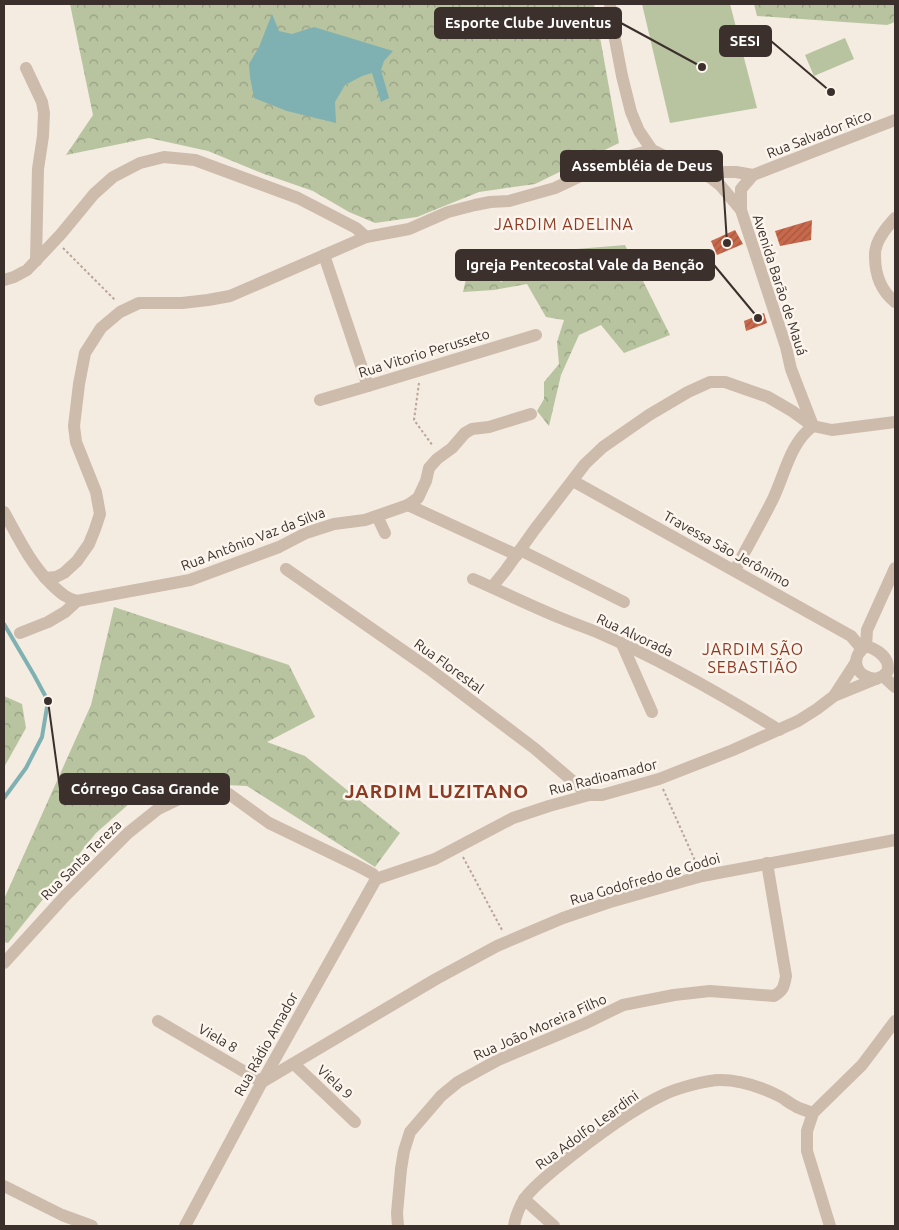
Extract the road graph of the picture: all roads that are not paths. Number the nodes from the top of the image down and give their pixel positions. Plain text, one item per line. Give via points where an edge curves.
1 (610, 4) edge
2 (26, 68) dead end
3 (894, 120) edge
4 (652, 150) junction
5 (701, 172) junction
6 (753, 175) junction
7 (741, 210) junction
8 (895, 218) edge
9 (366, 236) junction
10 (324, 255) junction
11 (36, 261) junction
12 (4, 280) edge
13 (895, 302) edge
14 (536, 335) dead end
15 (368, 386) junction
16 (320, 400) dead end
17 (531, 414) dead end
18 (895, 422) edge
19 (813, 426) junction
20 (573, 481) junction
21 (413, 502) junction
22 (4, 512) edge
23 (377, 516) junction
24 (386, 533) dead end
25 (519, 553) junction
26 (895, 568) edge
27 (286, 569) dead end
28 (735, 570) junction
29 (45, 578) junction
30 (473, 579) dead end
31 (492, 587) junction
32 (77, 601) junction
33 (624, 602) dead end
34 (20, 632) dead end
35 (622, 644) junction
36 (864, 648) junction
37 (856, 662) junction
38 (885, 674) edge
39 (895, 688) edge
40 (834, 696) junction
41 (652, 712) dead end
42 (780, 730) junction
43 (590, 795) junction
44 (895, 840) edge
45 (767, 864) junction
46 (376, 879) junction
47 (4, 963) edge
48 (158, 1021) dead end
49 (895, 1022) edge
50 (283, 1044) junction
51 (299, 1061) junction
52 (262, 1082) junction
53 (813, 1113) junction
54 (355, 1122) dead end
55 (4, 1186) edge
56 (524, 1198) junction
57 (92, 1226) edge
58 (185, 1226) edge
59 (398, 1226) edge
60 (514, 1226) edge
61 (554, 1226) edge
62 (830, 1226) edge

1 - 4 street via 631,112
2 - 11 street via 42,102 44,114 38,169
3 - 6 street, Rua Salvador Rico
4 - 5 street, Avenida Barão de Mauá
4 - 9 street via 614,160 555,188 509,201 448,212 409,229
5 - 6 street, Rua Salvador Rico
5 - 7 street, Avenida Barão de Mauá via 720,185
6 - 7 street via 741,189
7 - 19 street, Avenida Barão de Mauá via 791,368
8 - 13 street via 876,248 875,263 884,291
9 - 10 street
9 - 11 street via 298,198 195,160 164,157 140,163 113,177 94,194
10 - 15 street
10 - 29 street via 230,296 139,303 120,312 101,328 85,352 74,426 76,442 96,492 100,514 89,544 77,561 64,573
11 - 12 street via 27,270
14 - 15 street, Rua Vitorio Perusseto
15 - 16 street, Rua Vitorio Perusseto
17 - 21 street via 472,429 465,434 429,468 426,481
18 - 19 street via 832,430
19 - 20 street via 768,397 725,382 710,382 649,415 603,447
19 - 28 street via 796,444 773,499
20 - 25 street
20 - 28 street, Travessa São Jerônimo
21 - 23 street, Rua Antônio Vaz da Silva
21 - 25 street
22 - 29 street via 29,557
23 - 24 street
23 - 32 street, Rua Antônio Vaz da Silva via 306,533 279,547 190,580
25 - 31 street
25 - 33 street
26 - 36 street via 867,630
27 - 43 street, Rua Florestal via 428,668
28 - 36 street, Travessa São Jerônimo via 851,636
29 - 32 street via 68,599
30 - 31 street, Rua Alvorada
31 - 35 street, Rua Alvorada
32 - 34 street via 48,622
35 - 41 street
35 - 42 street, Rua Alvorada via 699,683
36 - 37 street
36 - 38 street via 874,648 883,656 888,663
37 - 38 street via 863,676
37 - 40 street, Rua Radioamador
38 - 39 street
38 - 40 street, Rua Radioamador
40 - 42 street, Rua Radioamador
42 - 43 street, Rua Radioamador via 659,780 602,795
43 - 46 street, Rua Radioamador via 513,818 435,859
44 - 45 street, Rua Godofredo de Godoi
45 - 51 street, Rua Godofredo de Godoi via 702,876 610,902 496,946
45 - 59 street, Rua João Moreira Filho via 786,976 780,993 774,996 710,991 623,1005 498,1060 458,1082 441,1096 410,1132 401,1169
46 - 47 street, Rua Santa Tereza via 365,869 269,823 229,794 217,789 204,790 158,809 128,833
46 - 50 street, Rua Rádio Amador
48 - 52 street, Viela 8
49 - 53 street via 862,1065
50 - 51 street, Viela 9 via 288,1053
50 - 52 street, Rua Rádio Amador
51 - 52 street, Rua Godofredo de Godoi
51 - 54 street, Viela 9
52 - 58 street, Rua Rádio Amador
53 - 56 street, Rua Adolfo Leardini via 761,1088 740,1082 720,1080 692,1085 666,1093 639,1108 572,1155
53 - 62 street via 807,1131 807,1151
55 - 57 street
56 - 60 street, Rua Adolfo Leardini
56 - 61 street

